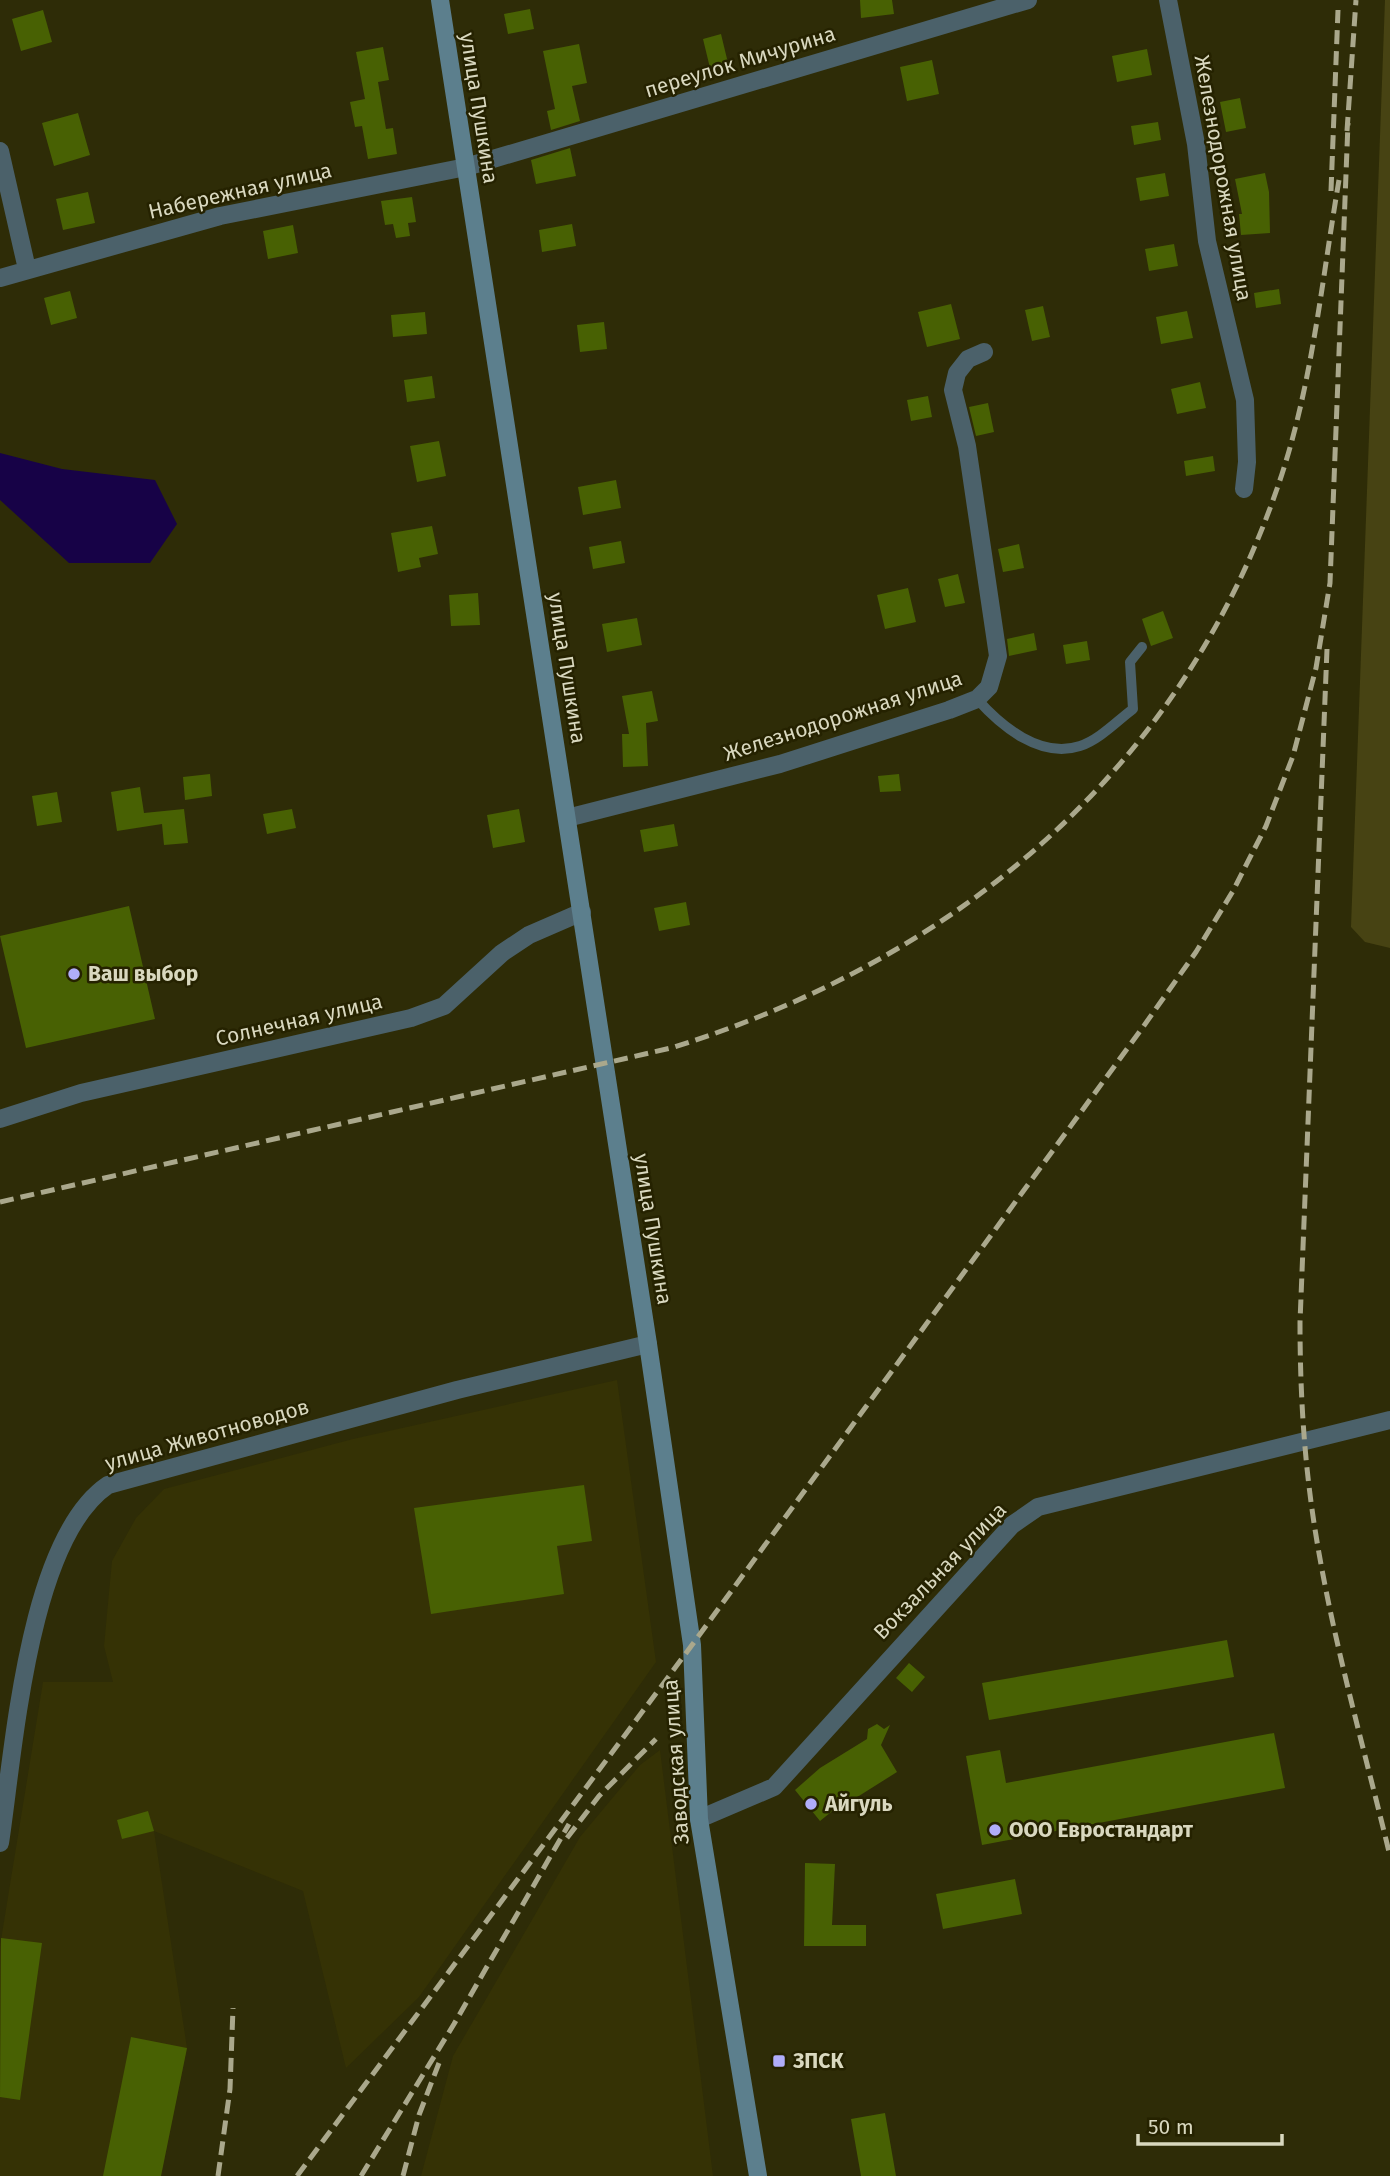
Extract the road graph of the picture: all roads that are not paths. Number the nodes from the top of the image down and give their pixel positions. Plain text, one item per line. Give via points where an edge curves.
1 (440, 0) edge
2 (1028, 0) edge
3 (1168, 0) edge
4 (0, 151) edge
5 (466, 167) junction
6 (27, 269) junction
7 (0, 278) edge
8 (984, 352) dead end
9 (1244, 489) dead end
10 (1142, 647) dead end
11 (977, 699) junction
12 (567, 818) junction
13 (582, 912) junction
14 (0, 1118) edge
15 (648, 1344) junction
16 (1390, 1420) edge
17 (699, 1819) junction
18 (0, 1843) edge
19 (758, 2176) edge

1 - 5 main road, улица Пушкина
2 - 5 street, переулок Мичурина
3 - 9 street, Железнодорожная улица via 1196,144 1207,241 1245,400
4 - 6 street
5 - 6 street, Набережная улица via 220,216
5 - 12 main road, улица Пушкина
6 - 7 street, Набережная улица
8 - 11 street, Железнодорожная улица via 968,359 957,373 953,390 967,446 998,656 989,687
10 - 11 lane via 1130,662 1133,709 1079,746 1055,748 1007,730
11 - 12 street, Железнодорожная улица via 780,764
12 - 13 main road, улица Пушкина
13 - 14 street, Солнечная улица via 529,935 444,1006 411,1018 81,1093
13 - 15 main road, улица Пушкина
15 - 17 main road, Заводская улица via 692,1645
15 - 18 street, улица Животноводов via 457,1390 108,1485 96,1493 53,1563 32,1634
16 - 17 street, Вокзальная улица via 1038,1507 1012,1525 774,1787
17 - 19 main road, Заводская улица

